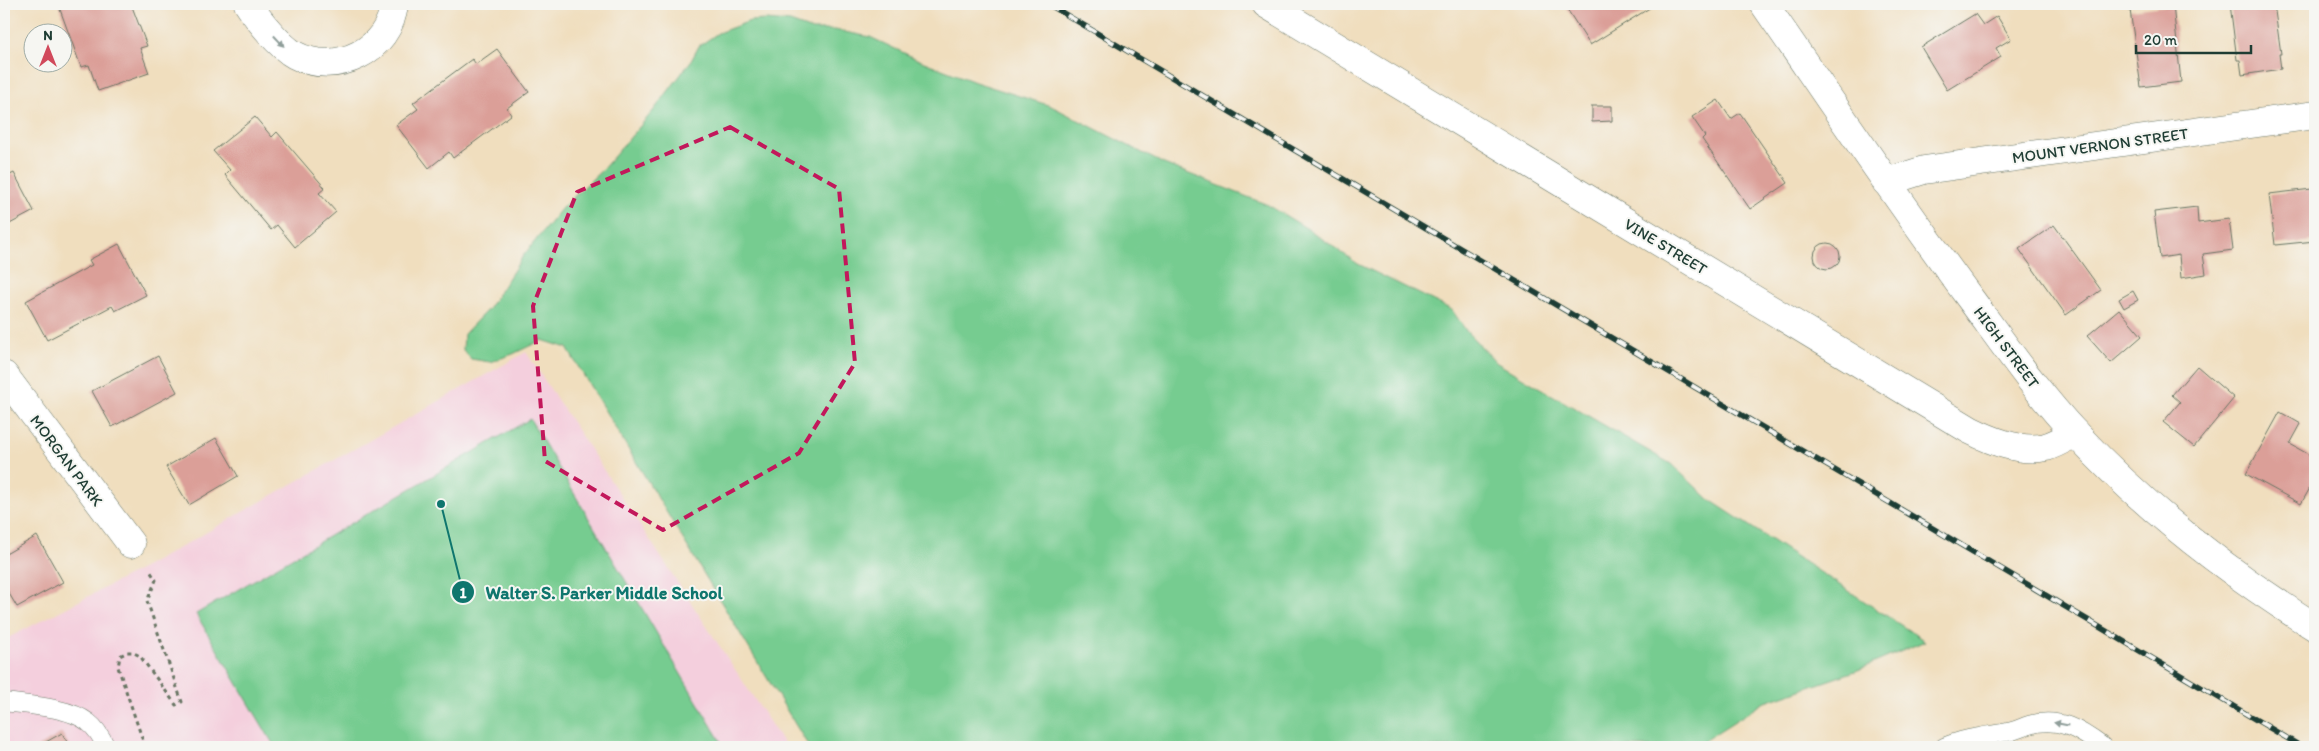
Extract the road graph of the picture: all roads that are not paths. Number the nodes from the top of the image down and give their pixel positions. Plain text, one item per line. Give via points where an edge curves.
1 (248, 4) edge
2 (394, 4) edge
3 (1266, 4) edge
4 (1764, 4) edge
5 (2315, 115) edge
6 (1886, 182) junction
7 (4, 375) edge
8 (2075, 433) junction
9 (130, 544) road end
10 (2315, 627) edge
11 (4, 702) edge
12 (2008, 739) edge
13 (106, 747) edge
14 (1944, 747) edge
15 (2103, 747) edge

1 -> 2 street via 287,49 303,58 326,62 358,56 371,49 390,25
3 - 8 street, VINE STREET via 1970,430 2007,445 2026,447 2046,447
4 - 6 street, HIGH STREET
5 - 6 street, MOUNT VERNON STREET via 1924,170
6 - 8 street, HIGH STREET via 1992,328
7 - 9 street, MORGAN PARK
8 - 10 street, HIGH STREET via 2166,522
11 - 13 lane via 62,711 82,718 94,728
12 - 14 lane via 1966,739
15 -> 12 lane via 2071,726 2058,722 2030,724

